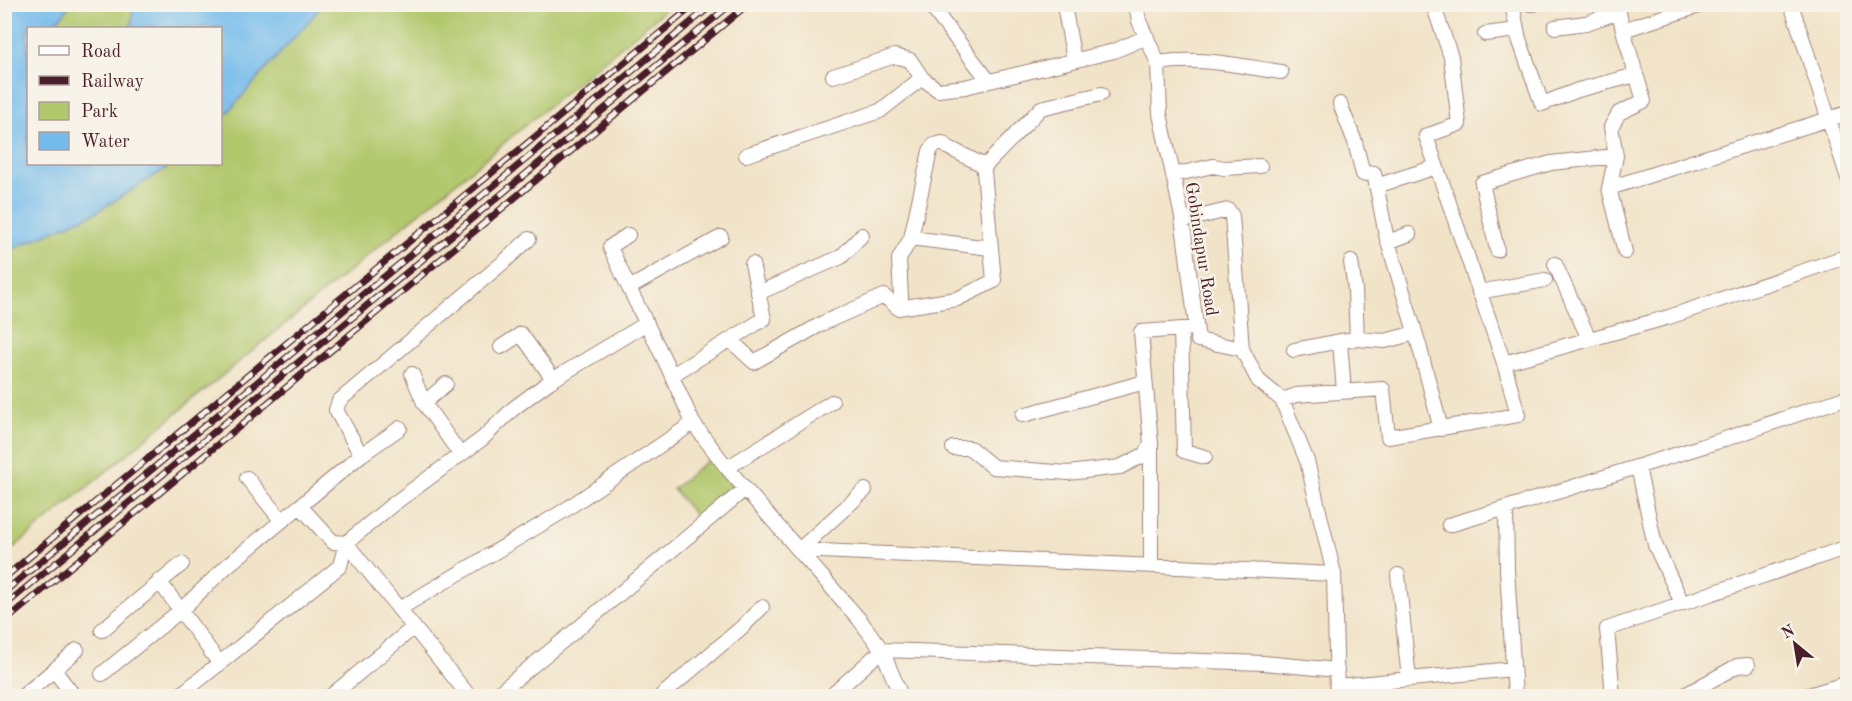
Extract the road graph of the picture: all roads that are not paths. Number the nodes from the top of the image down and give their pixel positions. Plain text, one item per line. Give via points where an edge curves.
1 (929, 4) edge
2 (1136, 4) edge
3 (1512, 4) edge
4 (1705, 4) edge
5 (1791, 4) edge
6 (1064, 5) edge
7 (1434, 5) edge
8 (1618, 8) edge
9 (1555, 27) dead end
10 (1517, 30) junction
11 (1623, 30) junction
12 (1485, 34) dead end
13 (1147, 37) junction
14 (1074, 60) junction
15 (1158, 63) junction
16 (1281, 72) dead end
17 (1636, 75) junction
18 (833, 76) dead end
19 (922, 78) junction
20 (989, 81) junction
21 (1101, 94) dead end
22 (1341, 104) dead end
23 (1848, 114) edge
24 (1827, 120) junction
25 (746, 155) dead end
26 (1616, 156) junction
27 (985, 166) junction
28 (1260, 166) dead end
29 (1436, 167) junction
30 (1173, 174) junction
31 (1848, 178) edge
32 (1376, 186) junction
33 (1609, 188) junction
34 (1182, 221) junction
35 (1409, 234) dead end
36 (628, 235) dead end
37 (862, 235) dead end
38 (721, 237) dead end
39 (911, 238) junction
40 (529, 239) dead end
41 (1388, 242) junction
42 (990, 248) junction
43 (1497, 250) dead end
44 (1625, 252) dead end
45 (1848, 256) edge
46 (1351, 262) dead end
47 (752, 264) dead end
48 (1555, 264) dead end
49 (1545, 280) dead end
50 (629, 288) junction
51 (1479, 291) junction
52 (758, 293) junction
53 (898, 308) junction
54 (646, 323) junction
55 (1196, 328) junction
56 (1181, 329) junction
57 (1415, 333) junction
58 (1357, 339) junction
59 (1589, 339) junction
60 (730, 340) junction
61 (1340, 341) junction
62 (501, 347) dead end
63 (1242, 349) junction
64 (1294, 350) dead end
65 (1504, 363) junction
66 (412, 374) dead end
67 (672, 375) junction
68 (553, 379) junction
69 (1145, 382) junction
70 (446, 384) dead end
71 (1344, 392) junction
72 (1848, 397) edge
73 (1282, 400) junction
74 (832, 402) dead end
75 (424, 404) junction
76 (1023, 415) dead end
77 (693, 423) junction
78 (400, 428) dead end
79 (1441, 429) junction
80 (1151, 444) junction
81 (954, 448) dead end
82 (460, 454) junction
83 (361, 455) junction
84 (1205, 457) dead end
85 (1638, 467) junction
86 (727, 468) junction
87 (247, 478) dead end
88 (745, 489) junction
89 (866, 490) dead end
90 (300, 506) junction
91 (1506, 508) junction
92 (281, 520) junction
93 (1449, 525) dead end
94 (346, 543) junction
95 (1848, 547) edge
96 (799, 550) junction
97 (182, 564) dead end
98 (1151, 566) junction
99 (1334, 574) junction
100 (1398, 575) dead end
101 (159, 581) junction
102 (1683, 603) junction
103 (762, 607) dead end
104 (399, 609) junction
105 (180, 610) junction
106 (414, 627) junction
107 (102, 630) dead end
108 (77, 650) dead end
109 (882, 650) junction
110 (220, 664) junction
111 (1748, 665) dead end
112 (1513, 669) junction
113 (54, 670) junction
114 (1337, 670) junction
115 (102, 674) dead end
116 (1409, 679) junction
117 (1848, 683) edge
118 (1337, 691) edge
119 (23, 696) edge
120 (74, 696) edge
121 (179, 696) edge
122 (331, 696) edge
123 (469, 696) edge
124 (495, 696) edge
125 (661, 696) edge
126 (831, 696) edge
127 (902, 696) edge
128 (1515, 696) edge
129 (1613, 696) edge
130 (1683, 696) edge
131 (1806, 696) edge

1 - 20 street
2 - 13 street, Gobindapur Road
3 - 10 street
4 - 11 street
5 - 24 street
6 - 14 street
7 - 29 street via 1451,57 1459,123 1426,136
8 - 9 street via 1586,23
8 - 11 street
10 - 12 street
10 - 17 street via 1542,104
11 - 17 street
13 - 14 street via 1114,51
13 - 15 street, Gobindapur Road
14 - 20 street
15 - 16 street via 1208,61
15 - 30 street, Gobindapur Road via 1160,114
17 - 26 street via 1644,101 1618,113 1611,127
18 - 19 street via 895,56 910,60
19 - 20 street via 938,90
19 - 25 street via 880,111
21 - 27 street via 1041,108
22 - 32 street via 1363,174 1374,173
23 - 24 street
24 - 31 street
24 - 33 street
26 - 33 street
26 - 43 street via 1551,163 1482,183
27 - 39 street via 942,143 934,145
27 - 42 street
28 - 30 street via 1214,166
29 - 32 street
29 - 51 street
30 - 34 street, Gobindapur Road
32 - 41 street
33 - 44 street
34 - 55 street, Gobindapur Road
34 - 63 street via 1228,210 1232,216
35 - 41 street
36 - 50 street via 610,247
37 - 52 street via 841,257
38 - 50 street
39 - 42 street
39 - 53 street via 899,259
40 - 83 street via 339,401 336,410
41 - 57 street
42 - 53 street via 994,281 957,299
45 - 59 street via 1669,317
46 - 58 street
47 - 52 street
48 - 59 street
49 - 51 street
50 - 54 street
51 - 65 street
52 - 60 street via 764,319
53 - 60 street via 884,296 823,323 754,362
54 - 67 street
54 - 68 street
55 - 56 street
55 - 63 street, Gobindapur Road via 1198,340
56 - 69 street via 1141,332
56 - 84 street via 1184,451
57 - 58 street via 1385,341
57 - 79 street
58 - 61 street
59 - 65 street
60 - 67 street
61 - 64 street
61 - 71 street
62 - 68 street via 521,334
63 - 73 street via 1258,380
65 - 79 street via 1518,415
66 - 75 street
67 - 77 street
68 - 82 street
69 - 76 street
69 - 80 street
70 - 75 street
71 - 73 street via 1296,395
71 - 79 street via 1383,389 1388,437
72 - 85 street
73 - 99 street via 1307,461
74 - 86 street
75 - 82 street
77 - 86 street
77 - 104 street via 562,512
78 - 83 street
80 - 81 street via 1144,455 1120,467 1068,473 993,467 970,448
80 - 98 street
82 - 94 street
83 - 90 street
85 - 91 street
85 - 102 street via 1655,545
86 - 88 street
87 - 92 street
88 - 96 street
88 - 124 street
89 - 96 street
90 - 92 street
90 - 94 street via 333,542
91 - 93 street
91 - 112 street
92 - 105 street
94 - 104 street
94 - 110 street via 340,566
95 - 102 street
96 - 98 street
96 - 109 street
97 - 101 street
98 - 99 street
99 - 114 street
100 - 116 street
101 - 105 street
101 - 107 street
102 - 129 street via 1607,629
103 - 125 street
104 - 106 street
105 - 110 street
105 - 115 street
106 - 122 street
106 - 123 street
108 - 113 street
109 - 114 street via 1264,663
109 - 126 street
109 - 127 street
110 - 121 street
111 - 130 street via 1737,666
112 - 116 street
112 - 128 street
113 - 119 street
113 - 120 street
114 - 118 street
116 - 118 street
117 - 131 street

